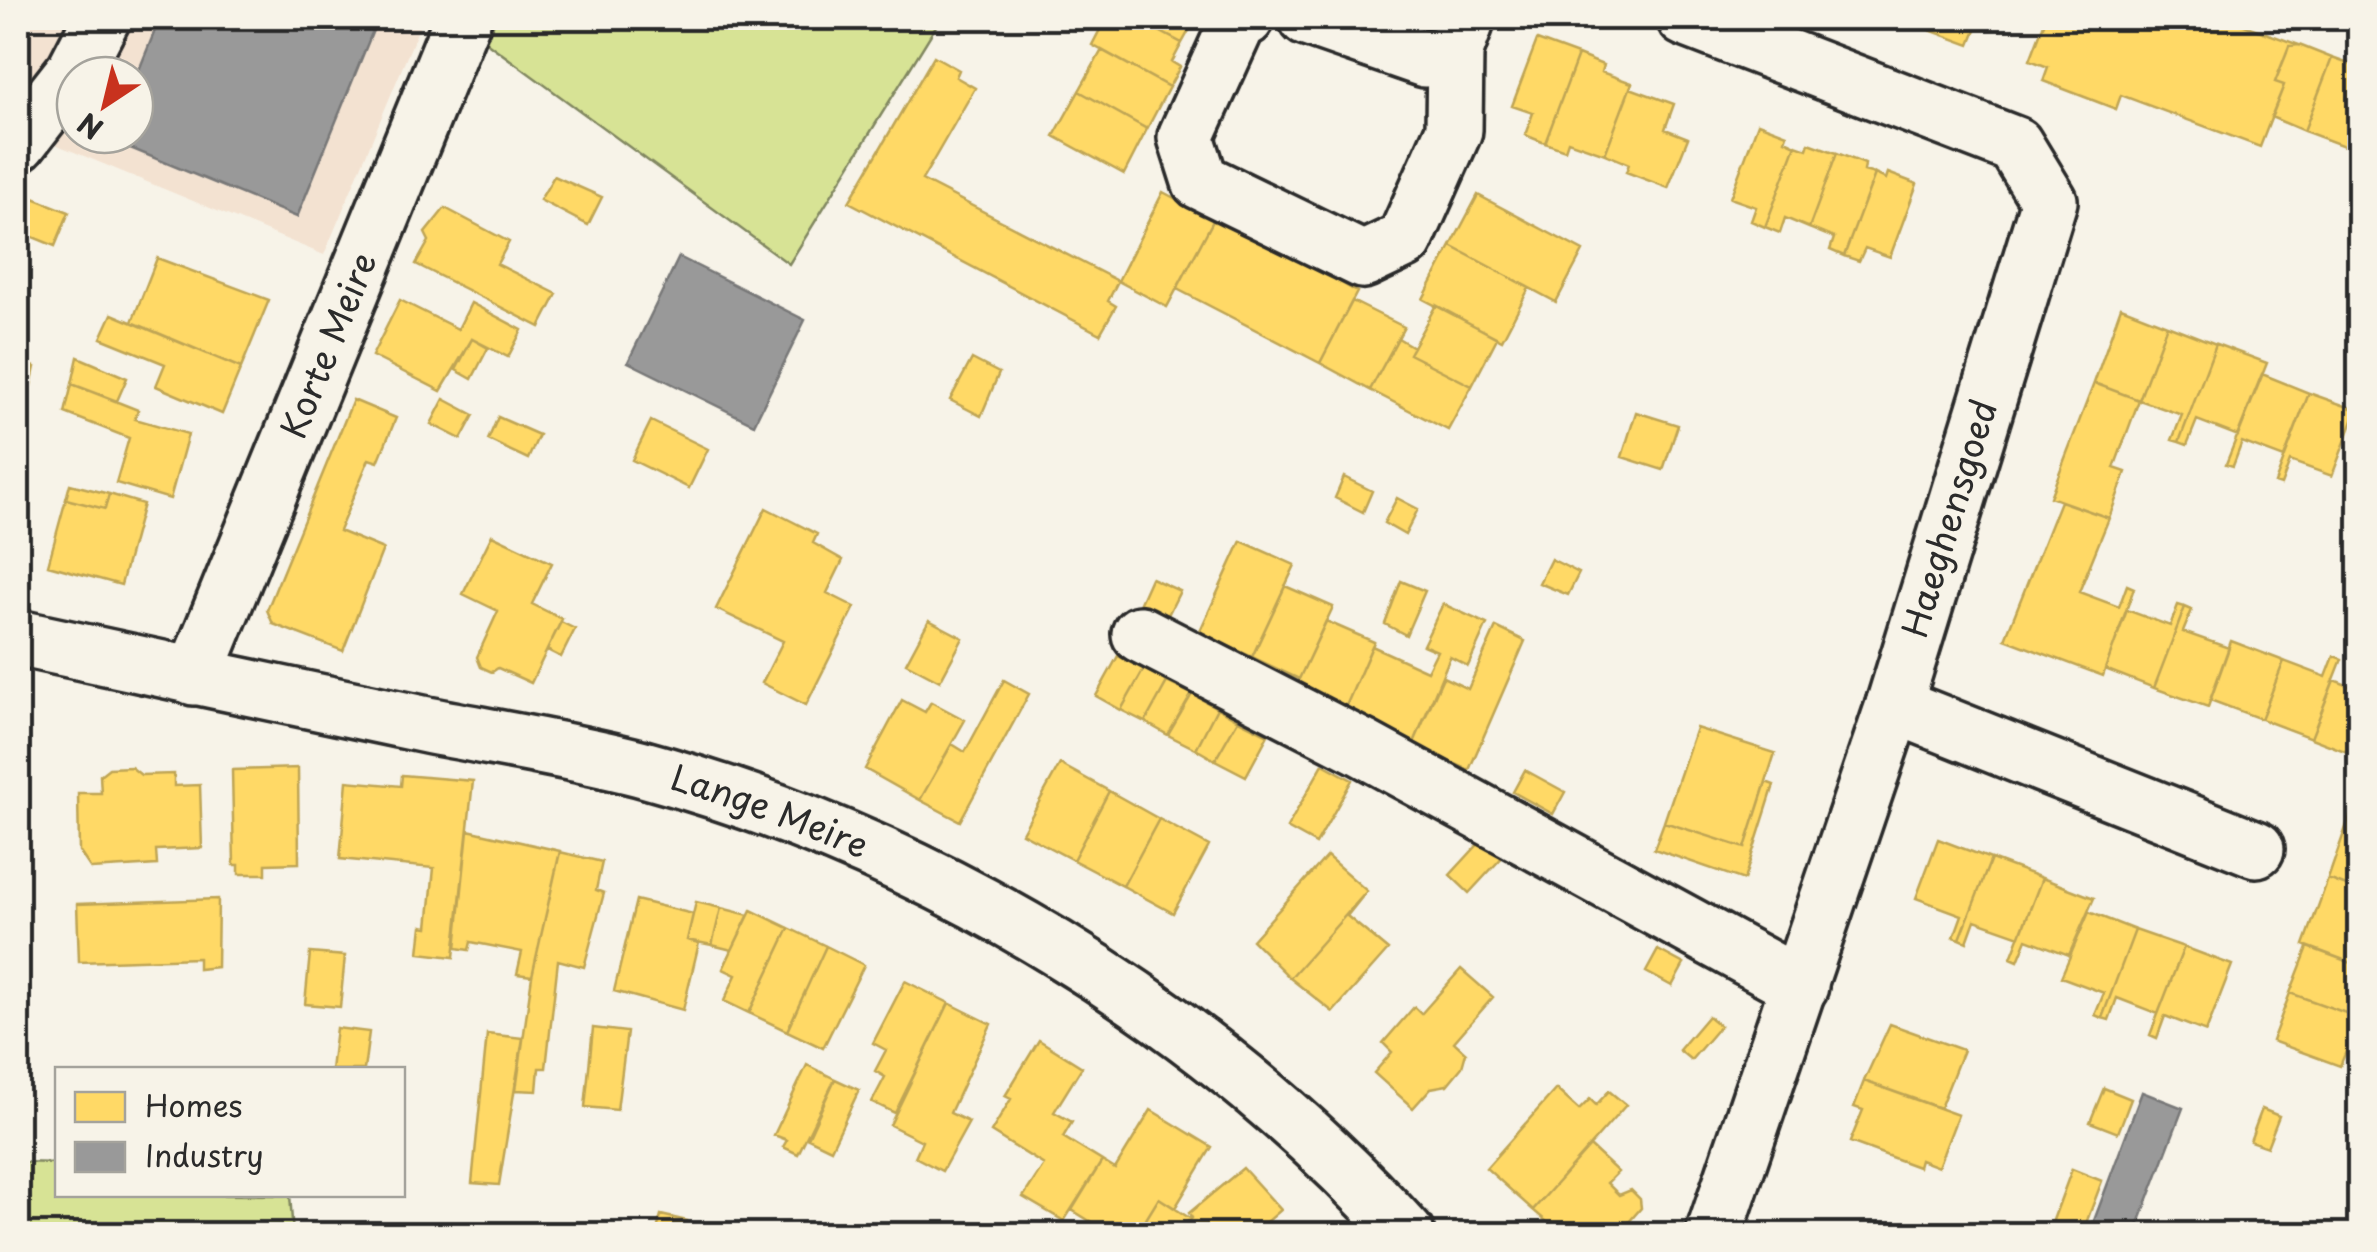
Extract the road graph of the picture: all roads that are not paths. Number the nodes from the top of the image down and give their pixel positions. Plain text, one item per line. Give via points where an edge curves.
1 (102, 18) edge
2 (463, 18) edge
3 (1246, 18) edge
4 (1307, 18) edge
5 (1685, 18) edge
6 (1461, 34) edge
7 (18, 143) edge
8 (1140, 634) dead end
9 (18, 638) edge
10 (194, 676) junction
11 (1894, 705) junction
12 (2256, 849) dead end
13 (1800, 986) junction
14 (1406, 1234) edge
15 (1714, 1234) edge

1 - 7 street via 75,70
2 - 10 street, Korte Meire
3 - 6 street via 1239,20 1186,137 1200,180 1363,260 1406,240 1438,167 1454,130
4 - 6 street via 1425,59
5 - 11 street, Haeghensgoed via 2015,145 2049,201
8 - 13 street
9 - 10 street, Lange Meire
10 - 14 street, Lange Meire via 639,768 787,816 926,877 1060,949 1172,1026 1294,1125
11 - 12 street
11 - 13 street, Haeghensgoed
13 - 15 street, Haeghensgoed

